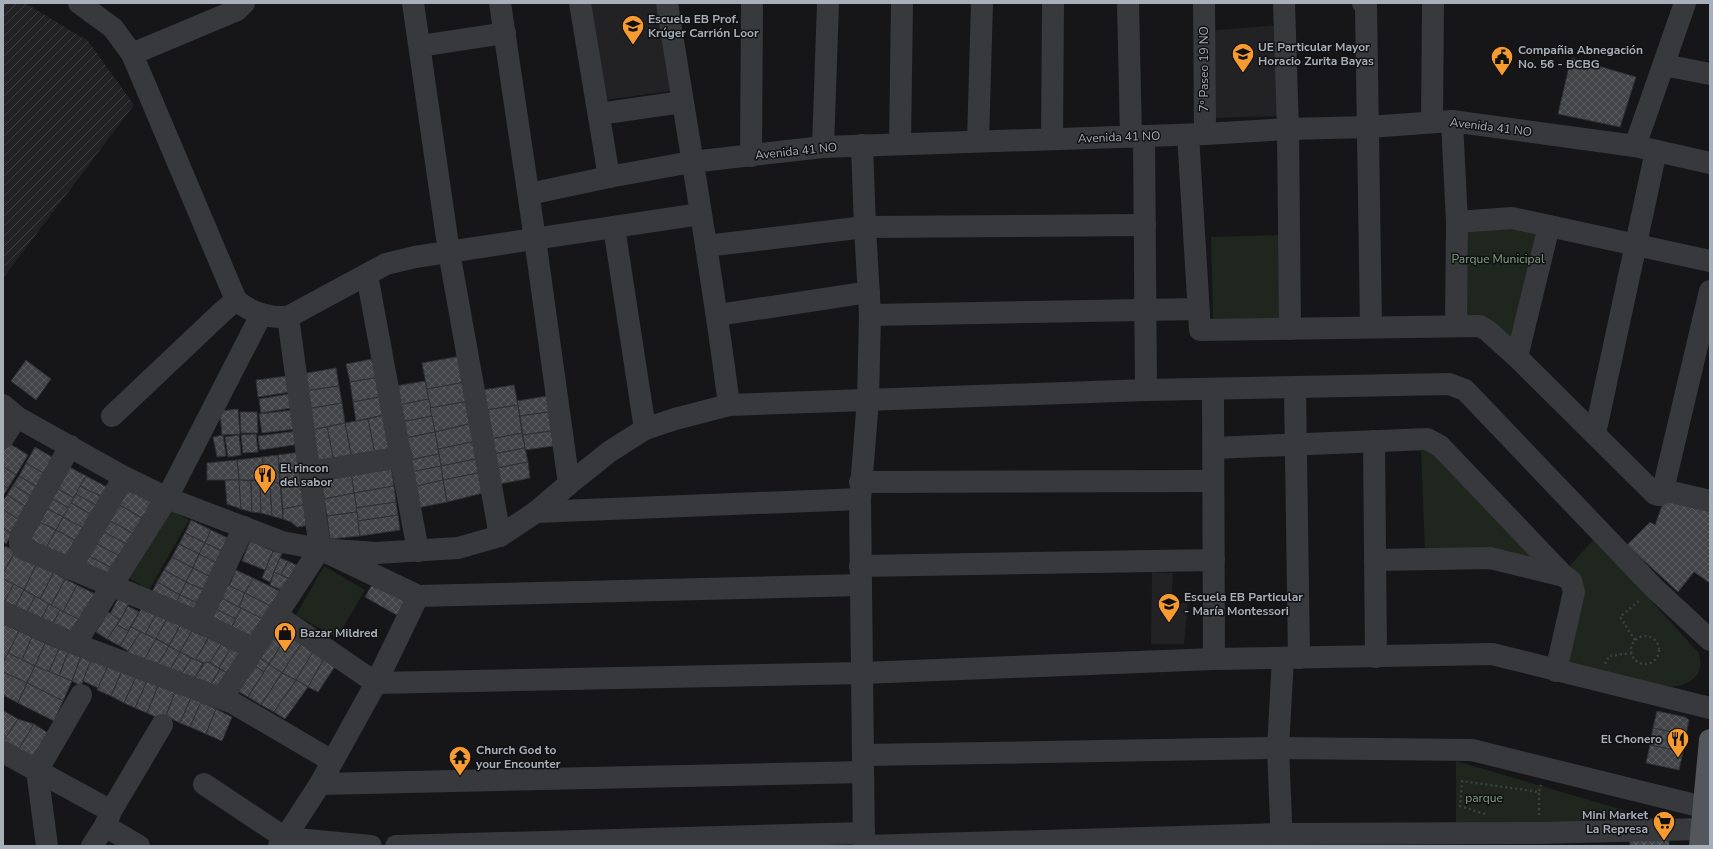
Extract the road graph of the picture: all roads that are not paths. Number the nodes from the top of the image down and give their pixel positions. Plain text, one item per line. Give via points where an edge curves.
1 (79, 3) edge
2 (244, 3) edge
3 (413, 3) edge
4 (500, 3) edge
5 (580, 3) edge
6 (667, 3) edge
7 (752, 3) edge
8 (828, 3) edge
9 (902, 3) edge
10 (982, 3) edge
11 (1053, 3) edge
12 (1128, 3) edge
13 (1204, 3) edge
14 (1284, 3) edge
15 (1363, 3) edge
16 (1433, 3) edge
17 (1685, 3) edge
18 (505, 33) junction
19 (420, 46) junction
20 (132, 54) junction
21 (1664, 65) junction
22 (1710, 74) edge
23 (682, 102) junction
24 (598, 114) junction
25 (1442, 121) junction
26 (1369, 127) junction
27 (1288, 129) junction
28 (1196, 134) junction
29 (1137, 136) junction
30 (1052, 139) junction
31 (978, 141) junction
32 (900, 144) junction
33 (862, 145) junction
34 (1635, 146) junction
35 (823, 147) junction
36 (1656, 151) junction
37 (751, 156) junction
38 (691, 162) junction
39 (1710, 163) edge
40 (609, 177) junction
41 (529, 194) junction
42 (700, 214) junction
43 (1457, 222) junction
44 (1145, 225) junction
45 (1549, 226) junction
46 (614, 227) junction
47 (865, 227) junction
48 (536, 239) junction
49 (1635, 245) junction
50 (706, 246) junction
51 (449, 252) junction
52 (1710, 260) edge
53 (367, 275) junction
54 (1710, 290) edge
55 (869, 292) junction
56 (236, 300) junction
57 (1198, 309) junction
58 (1146, 310) junction
59 (261, 315) junction
60 (718, 315) junction
61 (870, 315) junction
62 (288, 317) junction
63 (1456, 326) junction
64 (1372, 327) junction
65 (1290, 329) junction
66 (1517, 357) junction
67 (1295, 388) junction
68 (1213, 389) junction
69 (1146, 390) junction
70 (868, 400) junction
71 (729, 405) junction
72 (10, 411) edge
73 (112, 416) dead end
74 (645, 429) junction
75 (1595, 434) junction
76 (3, 438) edge
77 (1374, 441) junction
78 (70, 446) junction
79 (1296, 446) junction
80 (1214, 448) junction
81 (402, 457) junction
82 (310, 472) junction
83 (124, 477) junction
84 (1213, 481) junction
85 (569, 484) junction
86 (860, 490) junction
87 (1663, 490) junction
88 (167, 498) junction
89 (1710, 501) edge
90 (536, 512) junction
91 (244, 527) junction
92 (500, 536) junction
93 (320, 549) junction
94 (418, 551) junction
95 (1214, 560) junction
96 (1375, 560) junction
97 (70, 569) junction
98 (861, 575) junction
99 (1564, 576) junction
100 (111, 586) junction
101 (418, 596) junction
102 (3, 612) edge
103 (278, 616) junction
104 (199, 622) junction
105 (1710, 640) edge
106 (75, 644) junction
107 (254, 649) junction
108 (1376, 657) junction
109 (1291, 658) junction
110 (1214, 659) junction
111 (1556, 671) junction
112 (862, 673) junction
113 (376, 683) junction
114 (81, 695) dead end
115 (222, 698) junction
116 (1710, 708) edge
117 (162, 725) dead end
118 (1710, 740) edge
119 (1278, 748) junction
120 (3, 752) edge
121 (332, 761) junction
122 (863, 764) junction
123 (38, 771) junction
124 (204, 784) dead end
125 (320, 784) junction
126 (1703, 807) junction
127 (108, 818) junction
128 (1700, 837) edge
129 (1282, 840) edge
130 (864, 841) edge
131 (282, 842) edge
132 (460, 845) edge
133 (47, 846) edge
134 (92, 846) edge
135 (139, 846) edge
136 (371, 846) edge
137 (396, 846) edge

1 - 20 street via 113,28
2 - 20 street via 237,10
3 - 19 street
4 - 18 street
5 - 24 street
6 - 23 street
7 - 37 street
8 - 35 street
9 - 32 street
10 - 31 street
11 - 30 street
12 - 29 street
13 - 28 street, 7º Paseo 19 NO
14 - 27 street
15 - 26 street via 1366,6
16 - 25 street
17 - 21 street
18 - 19 street
18 - 41 street
19 - 51 street
20 - 56 street
21 - 22 street
21 - 34 street
23 - 24 street
23 - 38 street
24 - 40 street
25 - 26 street, Avenida 41 NO
25 - 34 street, Avenida 41 NO
25 - 43 street
26 - 27 street, Avenida 41 NO
26 - 64 street
27 - 28 street, Avenida 41 NO
27 - 65 street
28 - 29 street, Avenida 41 NO
28 - 57 street, 7º Paseo 19 NO
29 - 30 street, Avenida 41 NO
29 - 44 street
30 - 31 street, Avenida 41 NO
31 - 32 street, Avenida 41 NO
32 - 33 street, Avenida 41 NO
33 - 35 street, Avenida 41 NO
33 - 47 street
34 - 36 street, Avenida 41 NO
35 - 37 street, Avenida 41 NO
36 - 39 street, Avenida 41 NO
36 - 49 street
37 - 38 street, Avenida 41 NO
38 - 40 street, Avenida 41 NO
38 - 42 street
40 - 41 street, Avenida 41 NO
41 - 48 street
42 - 46 street
42 - 50 street
43 - 45 street via 1502,218
43 - 63 street
44 - 47 street
44 - 58 street
45 - 49 street
45 - 66 street
46 - 48 street
46 - 74 street
47 - 50 street
47 - 55 street
48 - 51 street
48 - 85 street
49 - 52 street
49 - 75 street
50 - 60 street
51 - 53 street via 386,264
51 - 92 street
53 - 62 street
53 - 81 street
54 - 87 street
55 - 60 street
55 - 61 street
56 - 59 street via 245,308
56 - 73 street
57 - 58 street
57 - 65 street, 7º Paseo 19 NO via 1200,330
58 - 61 street
58 - 69 street
59 - 62 street
59 - 88 street
60 - 71 street
61 - 70 street
62 - 82 street
63 - 64 street
63 - 66 street via 1484,328
64 - 65 street
66 - 75 street
67 - 68 street
67 - 79 street
67 - 105 street via 1449,384 1465,390 1654,588
68 - 69 street
68 - 80 street
69 - 70 street
70 - 71 street
70 - 86 street
71 - 74 street
72 - 76 street
72 - 78 street
74 - 85 street via 609,452
75 - 87 street via 1655,494 1660,495
77 - 79 street
77 - 96 street
77 - 99 street via 1427,440 1440,446
78 - 83 street
78 - 97 street via 20,537 20,544 24,549
79 - 80 street
79 - 109 street
80 - 84 street
81 - 82 street
81 - 94 street
82 - 93 street
83 - 88 street
83 - 97 street
84 - 86 street
84 - 95 street
85 - 90 street
86 - 90 street
86 - 98 street
87 - 89 street
88 - 91 street
88 - 100 street
90 - 92 street
91 - 93 street via 282,542
91 - 104 street
92 - 94 street via 458,548
93 - 94 street via 376,553
93 - 101 street
93 - 103 street
95 - 98 street
95 - 110 street
96 - 99 street via 1490,558
96 - 108 street
97 - 100 street
98 - 101 street
98 - 112 street
99 - 111 street via 1571,581 1574,592
100 - 104 street
100 - 106 street
101 - 113 street
102 - 106 street
103 - 107 street
103 - 113 street
104 - 107 street
106 - 115 street
107 - 115 street
108 - 109 street
108 - 111 street via 1492,654
109 - 110 street
109 - 119 street
110 - 112 street
111 - 116 street
112 - 113 street
112 - 122 street
113 - 121 street
114 - 123 street
115 - 121 street
117 - 127 street
118 - 126 main road
119 - 122 street
119 - 126 street via 1472,750
119 - 129 street
120 - 123 street
121 - 125 street
122 - 125 street
122 - 130 street
123 - 127 street
123 - 133 street
124 - 131 street
125 - 131 street
126 - 128 main road
127 - 134 street
127 - 135 street
128 - 129 street via 1538,833
129 - 130 street
130 - 132 street
131 - 136 street
132 - 137 street

